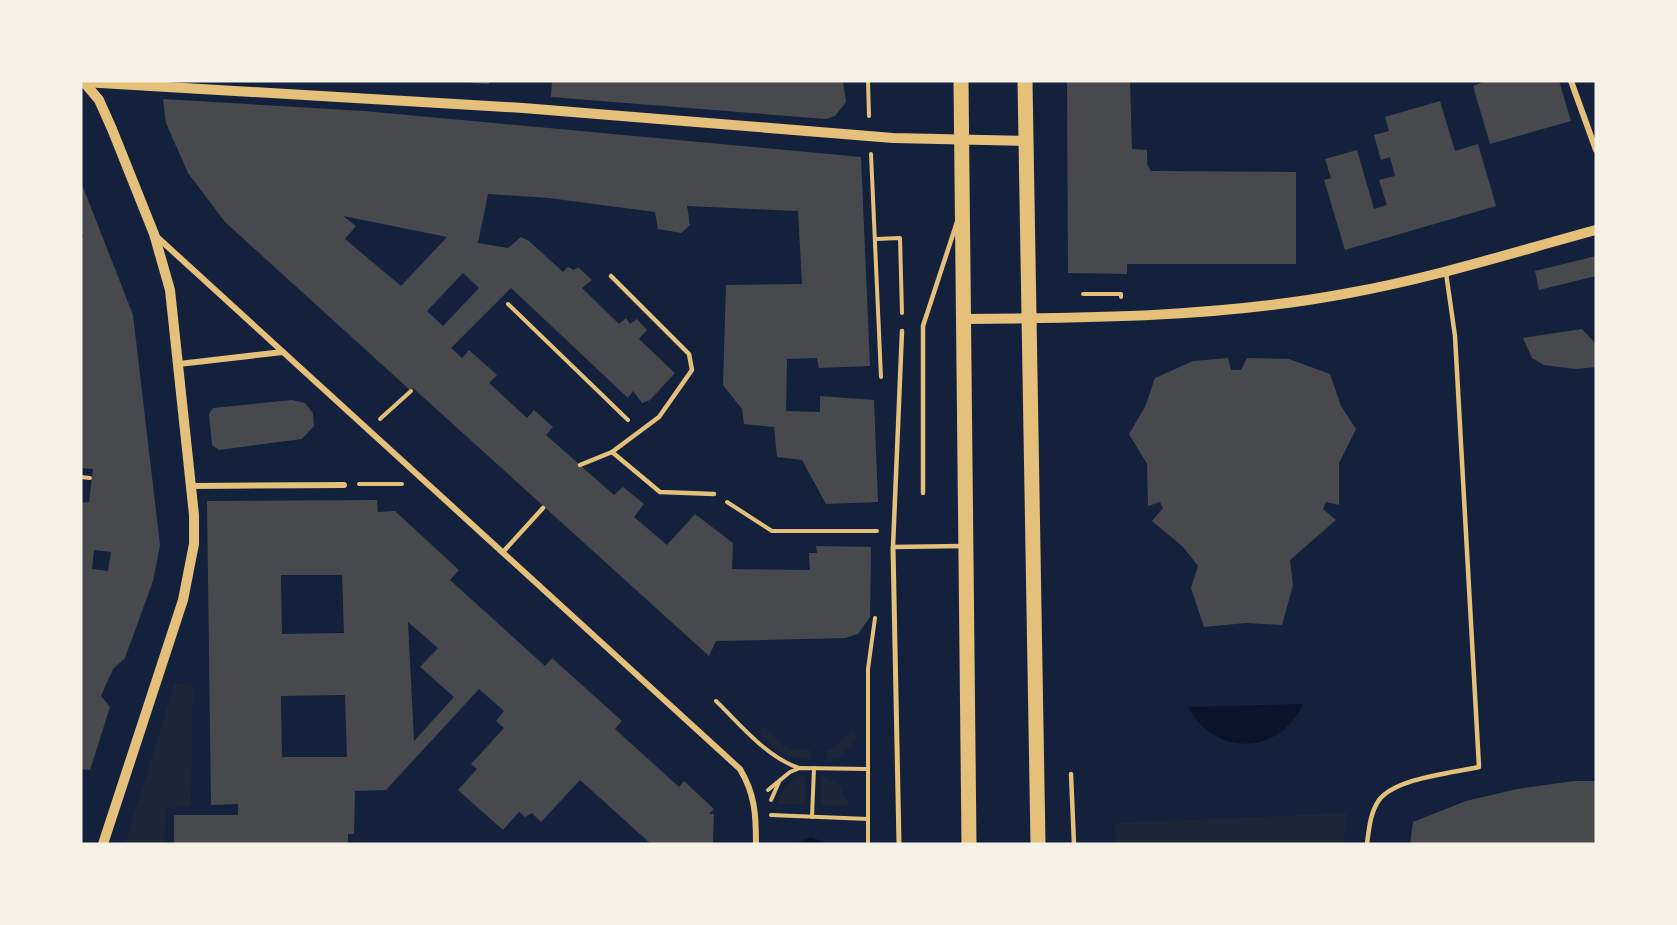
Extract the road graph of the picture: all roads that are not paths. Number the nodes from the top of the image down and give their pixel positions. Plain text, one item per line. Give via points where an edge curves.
1 (83, 81) edge
2 (961, 81) edge
3 (1024, 81) edge
4 (1571, 81) edge
5 (962, 141) junction
6 (1026, 141) junction
7 (1596, 150) edge
8 (963, 206) junction
9 (1596, 230) edge
10 (154, 234) junction
11 (1445, 270) junction
12 (611, 276) dead end
13 (1028, 318) junction
14 (964, 319) junction
15 (902, 331) dead end
16 (283, 352) junction
17 (179, 364) junction
18 (612, 452) junction
19 (580, 465) dead end
20 (344, 485) dead end
21 (192, 486) junction
22 (923, 493) dead end
23 (714, 494) road end
24 (543, 508) dead end
25 (967, 546) junction
26 (893, 547) junction
27 (503, 552) junction
28 (1071, 774) dead end
29 (103, 844) edge
30 (756, 844) edge
31 (899, 844) edge
32 (969, 844) edge
33 (1038, 844) edge
34 (1074, 844) edge
35 (1367, 844) edge

1 - 5 street via 523,108
1 - 10 street via 104,110
2 - 5 main road
3 - 6 main road
4 - 7 street
5 - 6 street
5 - 8 main road
6 - 13 main road
8 - 14 main road
8 - 22 lane via 923,326
9 - 11 street
10 - 16 street
10 - 17 street via 173,305
11 - 13 street via 1312,299 1170,315
11 - 35 lane via 1455,336 1479,767 1390,789 1372,813
12 - 18 lane via 689,354 692,370 659,417
13 - 14 street
13 - 33 main road
14 - 25 main road
15 - 26 lane
16 - 17 street
16 - 27 street
17 - 21 street
18 - 19 lane
18 - 23 lane via 660,492
20 - 21 street
21 - 29 street via 194,544 190,573
24 - 27 lane
25 - 26 lane
25 - 32 main road
26 - 31 street
27 - 30 street via 740,769 751,788 756,811
28 - 34 lane

